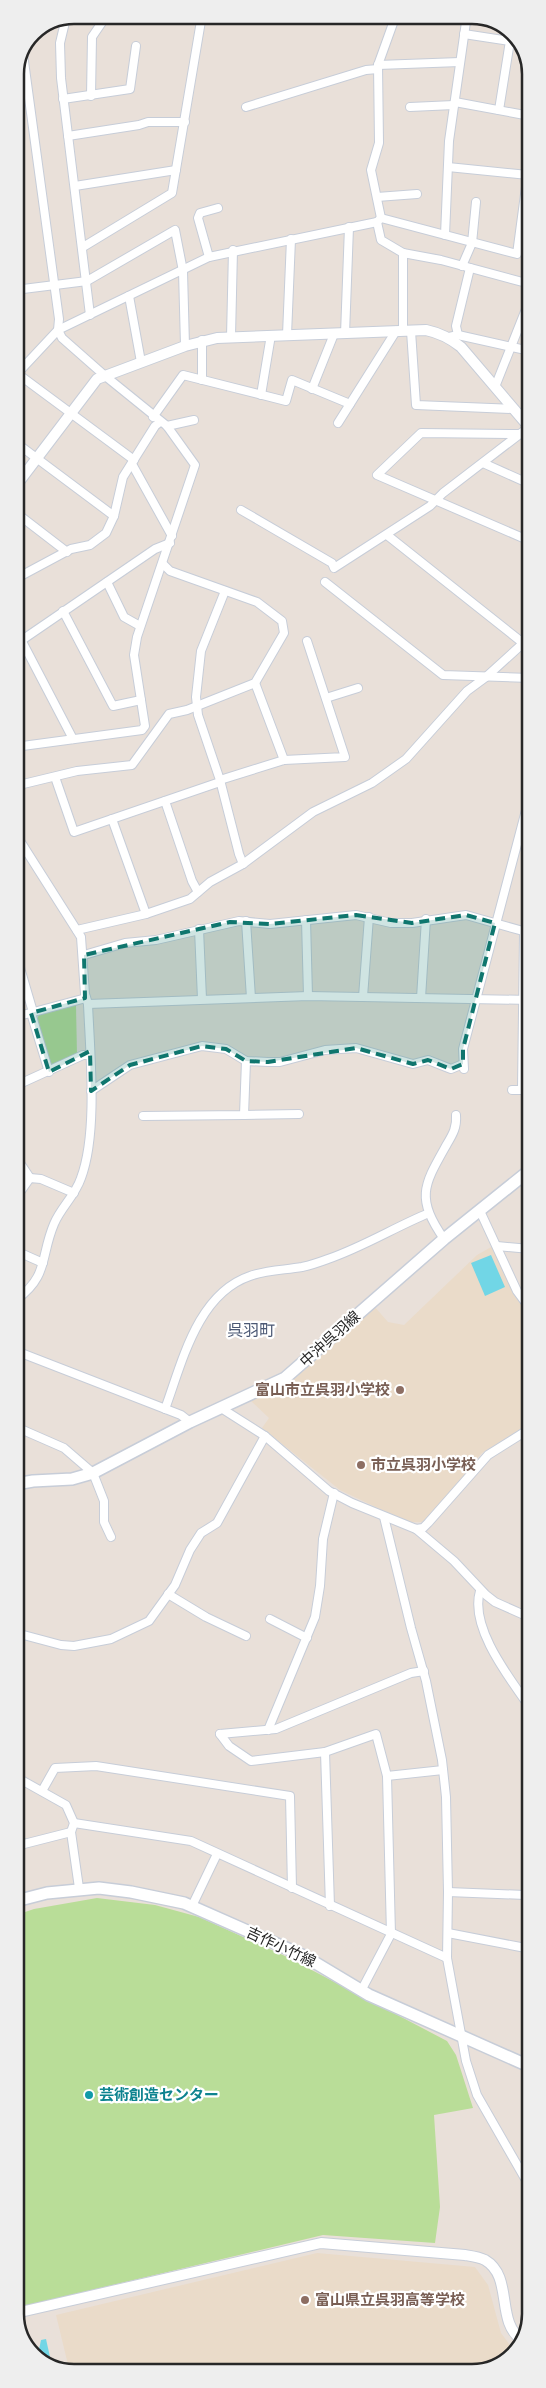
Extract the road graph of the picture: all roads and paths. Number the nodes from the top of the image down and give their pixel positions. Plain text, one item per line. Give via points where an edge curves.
1 (101, 24) edge
2 (201, 24) edge
3 (393, 24) edge
4 (466, 24) edge
5 (64, 25) edge
6 (464, 34) junction
7 (136, 46) dead end
8 (460, 62) junction
9 (25, 67) edge
10 (378, 67) junction
11 (91, 96) junction
12 (63, 99) junction
13 (455, 103) junction
14 (410, 106) dead end
15 (246, 107) dead end
16 (499, 110) junction
17 (522, 114) edge
18 (185, 122) junction
19 (68, 136) junction
20 (448, 166) junction
21 (176, 170) junction
22 (522, 174) edge
23 (75, 186) junction
24 (417, 194) dead end
25 (377, 197) junction
26 (476, 202) dead end
27 (218, 208) dead end
28 (379, 220) junction
29 (349, 227) junction
30 (446, 235) junction
31 (522, 236) edge
32 (291, 239) junction
33 (472, 244) junction
34 (83, 247) junction
35 (233, 250) junction
36 (404, 254) junction
37 (209, 257) junction
38 (466, 267) junction
39 (183, 270) junction
40 (87, 282) junction
41 (522, 282) edge
42 (54, 286) junction
43 (24, 289) edge
44 (130, 296) junction
45 (90, 315) junction
46 (522, 319) edge
47 (58, 330) junction
48 (404, 331) junction
49 (339, 334) junction
50 (271, 335) junction
51 (287, 335) junction
52 (230, 336) junction
53 (453, 336) junction
54 (202, 340) junction
55 (185, 346) junction
56 (511, 347) junction
57 (522, 349) edge
58 (141, 362) junction
59 (24, 366) edge
60 (104, 375) junction
61 (202, 380) junction
62 (24, 381) edge
63 (495, 387) junction
64 (312, 389) junction
65 (261, 395) junction
66 (350, 404) junction
67 (513, 408) junction
68 (70, 414) junction
69 (153, 417) junction
70 (522, 419) edge
71 (194, 420) dead end
72 (338, 423) dead end
73 (164, 424) junction
74 (520, 434) joint
75 (24, 449) edge
76 (37, 459) junction
77 (133, 462) junction
78 (484, 463) junction
79 (24, 476) edge
80 (522, 480) edge
81 (436, 501) junction
82 (241, 510) dead end
83 (114, 516) junction
84 (24, 519) edge
85 (387, 535) junction
86 (522, 537) edge
87 (171, 540) junction
88 (67, 552) junction
89 (163, 564) junction
90 (24, 574) edge
91 (106, 582) junction
92 (325, 582) dead end
93 (225, 591) junction
94 (63, 611) junction
95 (140, 626) junction
96 (24, 639) edge
97 (307, 641) dead end
98 (522, 641) edge
99 (24, 644) edge
100 (522, 645) edge
101 (486, 677) junction
102 (522, 678) edge
103 (255, 683) junction
104 (358, 688) dead end
105 (326, 698) junction
106 (141, 700) junction
107 (197, 707) junction
108 (72, 739) junction
109 (24, 742) edge
110 (284, 760) junction
111 (55, 777) junction
112 (220, 781) junction
113 (24, 784) edge
114 (165, 802) junction
115 (112, 819) junction
116 (522, 824) edge
117 (24, 846) edge
118 (244, 864) junction
119 (198, 892) junction
120 (146, 914) junction
121 (369, 917) junction
122 (426, 919) junction
123 (306, 920) junction
124 (246, 921) junction
125 (496, 923) junction
126 (199, 928) junction
127 (77, 930) junction
128 (522, 931) edge
129 (84, 955) junction
130 (24, 983) edge
131 (308, 996) junction
132 (363, 997) junction
133 (251, 998) junction
134 (420, 998) junction
135 (202, 999) junction
136 (475, 999) junction
137 (522, 1000) edge
138 (87, 1001) junction
139 (32, 1012) junction
140 (24, 1015) edge
141 (90, 1054) junction
142 (246, 1061) junction
143 (49, 1072) junction
144 (24, 1083) edge
145 (512, 1090) dead end
146 (522, 1090) edge
147 (91, 1091) junction
148 (299, 1114) dead end
149 (244, 1115) junction
150 (456, 1115) dead end
151 (143, 1116) dead end
152 (24, 1169) edge
153 (522, 1177) edge
154 (30, 1178) junction
155 (24, 1187) edge
156 (74, 1194) junction
157 (480, 1211) junction
158 (429, 1213) junction
159 (444, 1239) junction
160 (497, 1246) junction
161 (522, 1249) edge
162 (24, 1255) edge
163 (43, 1263) junction
164 (24, 1293) edge
165 (522, 1299) edge
166 (24, 1354) edge
167 (221, 1408) junction
168 (164, 1409) junction
169 (190, 1422) junction
170 (24, 1430) edge
171 (522, 1433) edge
172 (265, 1436) junction
173 (93, 1473) junction
174 (24, 1482) edge
175 (334, 1493) junction
176 (384, 1517) junction
177 (416, 1529) junction
178 (111, 1537) dead end
179 (480, 1591) junction
180 (168, 1594) junction
181 (522, 1614) edge
182 (270, 1619) dead end
183 (24, 1635) edge
184 (246, 1636) dead end
185 (307, 1638) junction
186 (424, 1672) junction
187 (522, 1695) edge
188 (268, 1730) junction
189 (326, 1752) junction
190 (443, 1770) junction
191 (386, 1776) junction
192 (24, 1782) edge
193 (42, 1791) junction
194 (74, 1823) junction
195 (71, 1832) junction
196 (24, 1844) edge
197 (217, 1854) junction
198 (78, 1888) junction
199 (292, 1888) junction
200 (448, 1892) junction
201 (522, 1895) edge
202 (24, 1899) edge
203 (192, 1906) junction
204 (330, 1906) junction
205 (448, 1933) junction
206 (391, 1934) junction
207 (522, 1947) edge
208 (447, 1958) junction
209 (361, 1991) junction
210 (461, 2035) junction
211 (522, 2063) edge
212 (522, 2173) edge
213 (24, 2311) edge
214 (517, 2337) edge

1 - 11 street via 92,37
2 - 18 street
3 - 10 street
4 - 6 street
5 - 12 street via 60,44
6 - 8 street
6 - 16 street via 510,41
7 - 11 street via 130,89
8 - 10 street
8 - 13 street
9 - 42 street
10 - 15 street
10 - 25 street via 379,143 371,170
11 - 12 street
12 - 19 street
13 - 14 street
13 - 16 street
13 - 20 street
16 - 17 street
18 - 19 street via 148,122
18 - 21 street
19 - 23 street
20 - 22 street
20 - 30 street
21 - 23 street
21 - 34 street via 172,193
23 - 34 street
24 - 25 street
25 - 28 street
26 - 33 street
27 - 37 street via 200,213 198,218
28 - 29 street
28 - 30 street
28 - 36 street via 381,240
29 - 32 street
29 - 49 street
30 - 33 street
31 - 33 street via 517,254
32 - 35 street
32 - 51 street
33 - 38 street
34 - 40 street
35 - 37 street
35 - 52 street
36 - 38 street
36 - 48 street
37 - 39 street
38 - 41 street
38 - 53 street
39 - 40 street via 175,230
39 - 44 street
39 - 55 street
40 - 42 street
40 - 45 street
42 - 43 street
42 - 47 street
44 - 45 street
44 - 58 street
45 - 47 street
46 - 56 street
47 - 59 street
47 - 60 street via 62,338
48 - 49 street
48 - 53 street via 426,330
48 - 66 street
48 - 67 street via 416,405
49 - 51 street
49 - 64 street
50 - 51 street
50 - 52 street
50 - 65 street
52 - 54 street
53 - 56 street
53 - 63 street
54 - 55 street
54 - 61 street
55 - 58 street
56 - 57 street
56 - 63 street
58 - 60 street
60 - 68 street via 97,379
60 - 69 street
61 - 65 street
61 - 69 street via 183,375
62 - 68 street
63 - 67 street
64 - 65 street via 292,380 286,401
64 - 66 street
66 - 72 street
67 - 70 street
68 - 76 street
68 - 77 street
69 - 73 street
71 - 73 street
73 - 77 street via 156,426
73 - 87 street via 195,466
74 - 78 street
74 - 81 street via 421,433 377,475
75 - 76 street
76 - 79 street
76 - 83 street
77 - 83 street via 123,477
77 - 87 street
78 - 80 street
78 - 81 street
81 - 85 street
81 - 86 street
82 - 85 street via 332,563 334,568
83 - 88 street via 110,528 99,540
84 - 88 street
85 - 98 street
87 - 89 street
87 - 91 street
88 - 90 street
89 - 93 street via 170,571
89 - 95 street
91 - 94 street
91 - 95 street via 124,617
92 - 101 street via 443,675
93 - 103 street via 257,602 282,621 284,633
93 - 107 street via 201,651
94 - 96 street
94 - 106 street via 113,706
95 - 106 street via 134,655
97 - 105 street
99 - 108 street
100 - 101 street
101 - 102 street
101 - 118 street via 467,691 398,766 372,783 313,812
103 - 107 street
103 - 110 street
104 - 105 street
105 - 110 street via 345,757
106 - 108 street via 145,726 142,730
107 - 111 street via 169,714 132,765
107 - 112 street
108 - 109 street
110 - 112 street
111 - 113 street
111 - 115 street via 74,832
112 - 114 street
112 - 118 street
114 - 115 street
114 - 119 street
115 - 120 street
116 - 125 street
117 - 127 street
118 - 119 street
119 - 120 street via 190,899
120 - 127 street
121 - 122 street via 391,923
121 - 123 street via 356,915
121 - 132 street
122 - 125 street via 466,915
122 - 134 street
123 - 124 street via 270,924
123 - 131 street
124 - 126 street
124 - 133 street
125 - 128 street
125 - 136 street
126 - 129 street
126 - 135 street
127 - 129 street
129 - 138 street
130 - 139 street
131 - 132 street
131 - 133 street
132 - 134 street
133 - 135 street
134 - 136 street
135 - 138 street
136 - 137 street
136 - 142 street via 463,1049 464,1066 451,1069 428,1060 413,1064 364,1049 348,1048 319,1051 280,1062
138 - 139 street
138 - 141 street
139 - 140 street
139 - 143 street
141 - 143 street
141 - 147 street
142 - 147 street via 226,1049 202,1046 130,1065
142 - 149 street
143 - 144 street
145 - 146 street
147 - 156 street via 90,1132 82,1176
148 - 149 street
149 - 151 street
150 - 158 street via 456,1129 425,1189
152 - 154 street
153 - 157 main road, 中沖呉羽線
154 - 155 street
154 - 156 street via 41,1179
156 - 163 street via 54,1224
157 - 159 main road, 中沖呉羽線
157 - 160 street
158 - 159 street
158 - 168 street via 331,1258 251,1275 232,1284 204,1315
159 - 167 main road, 中沖呉羽線 via 285,1378
160 - 161 street
160 - 165 street
162 - 163 street
163 - 164 street via 33,1286
166 - 168 street
167 - 169 main road, 中沖呉羽線
167 - 172 street
168 - 169 street
169 - 173 main road, 中沖呉羽線
170 - 173 street via 64,1448
171 - 177 street via 488,1454 428,1524
172 - 175 street
172 - 180 street via 217,1523 201,1533
173 - 174 main road, 中沖呉羽線 via 72,1479
173 - 178 street via 104,1501 104,1522
175 - 176 street
175 - 185 street via 323,1540 318,1603
176 - 177 street
176 - 186 street
177 - 179 street via 454,1561
179 - 181 street
179 - 187 street via 479,1609 488,1641
180 - 183 street via 149,1621 98,1642 68,1646
180 - 184 street
182 - 185 street
185 - 188 street
186 - 188 street via 410,1673
186 - 190 street
188 - 189 street via 220,1734 229,1746 251,1761
189 - 191 street via 376,1734
189 - 204 street
190 - 191 street
190 - 200 street
191 - 206 street
192 - 193 street
193 - 194 street via 66,1805
193 - 199 street via 55,1768 96,1766 290,1796
194 - 195 street
194 - 197 street via 191,1841
195 - 196 street
195 - 198 street
197 - 199 street
197 - 203 street
198 - 202 main road, 吉作小竹線
198 - 203 main road, 吉作小竹線 via 116,1889
199 - 204 street
200 - 201 street
200 - 205 street
203 - 209 main road, 吉作小竹線 via 312,1960
204 - 206 street
205 - 207 street
205 - 208 street
206 - 208 street
206 - 209 street
208 - 210 street
209 - 210 main road, 吉作小竹線
210 - 211 main road, 吉作小竹線
210 - 212 street via 477,2095
213 - 214 street via 321,2243 465,2255 484,2260 495,2269 502,2284 509,2322

